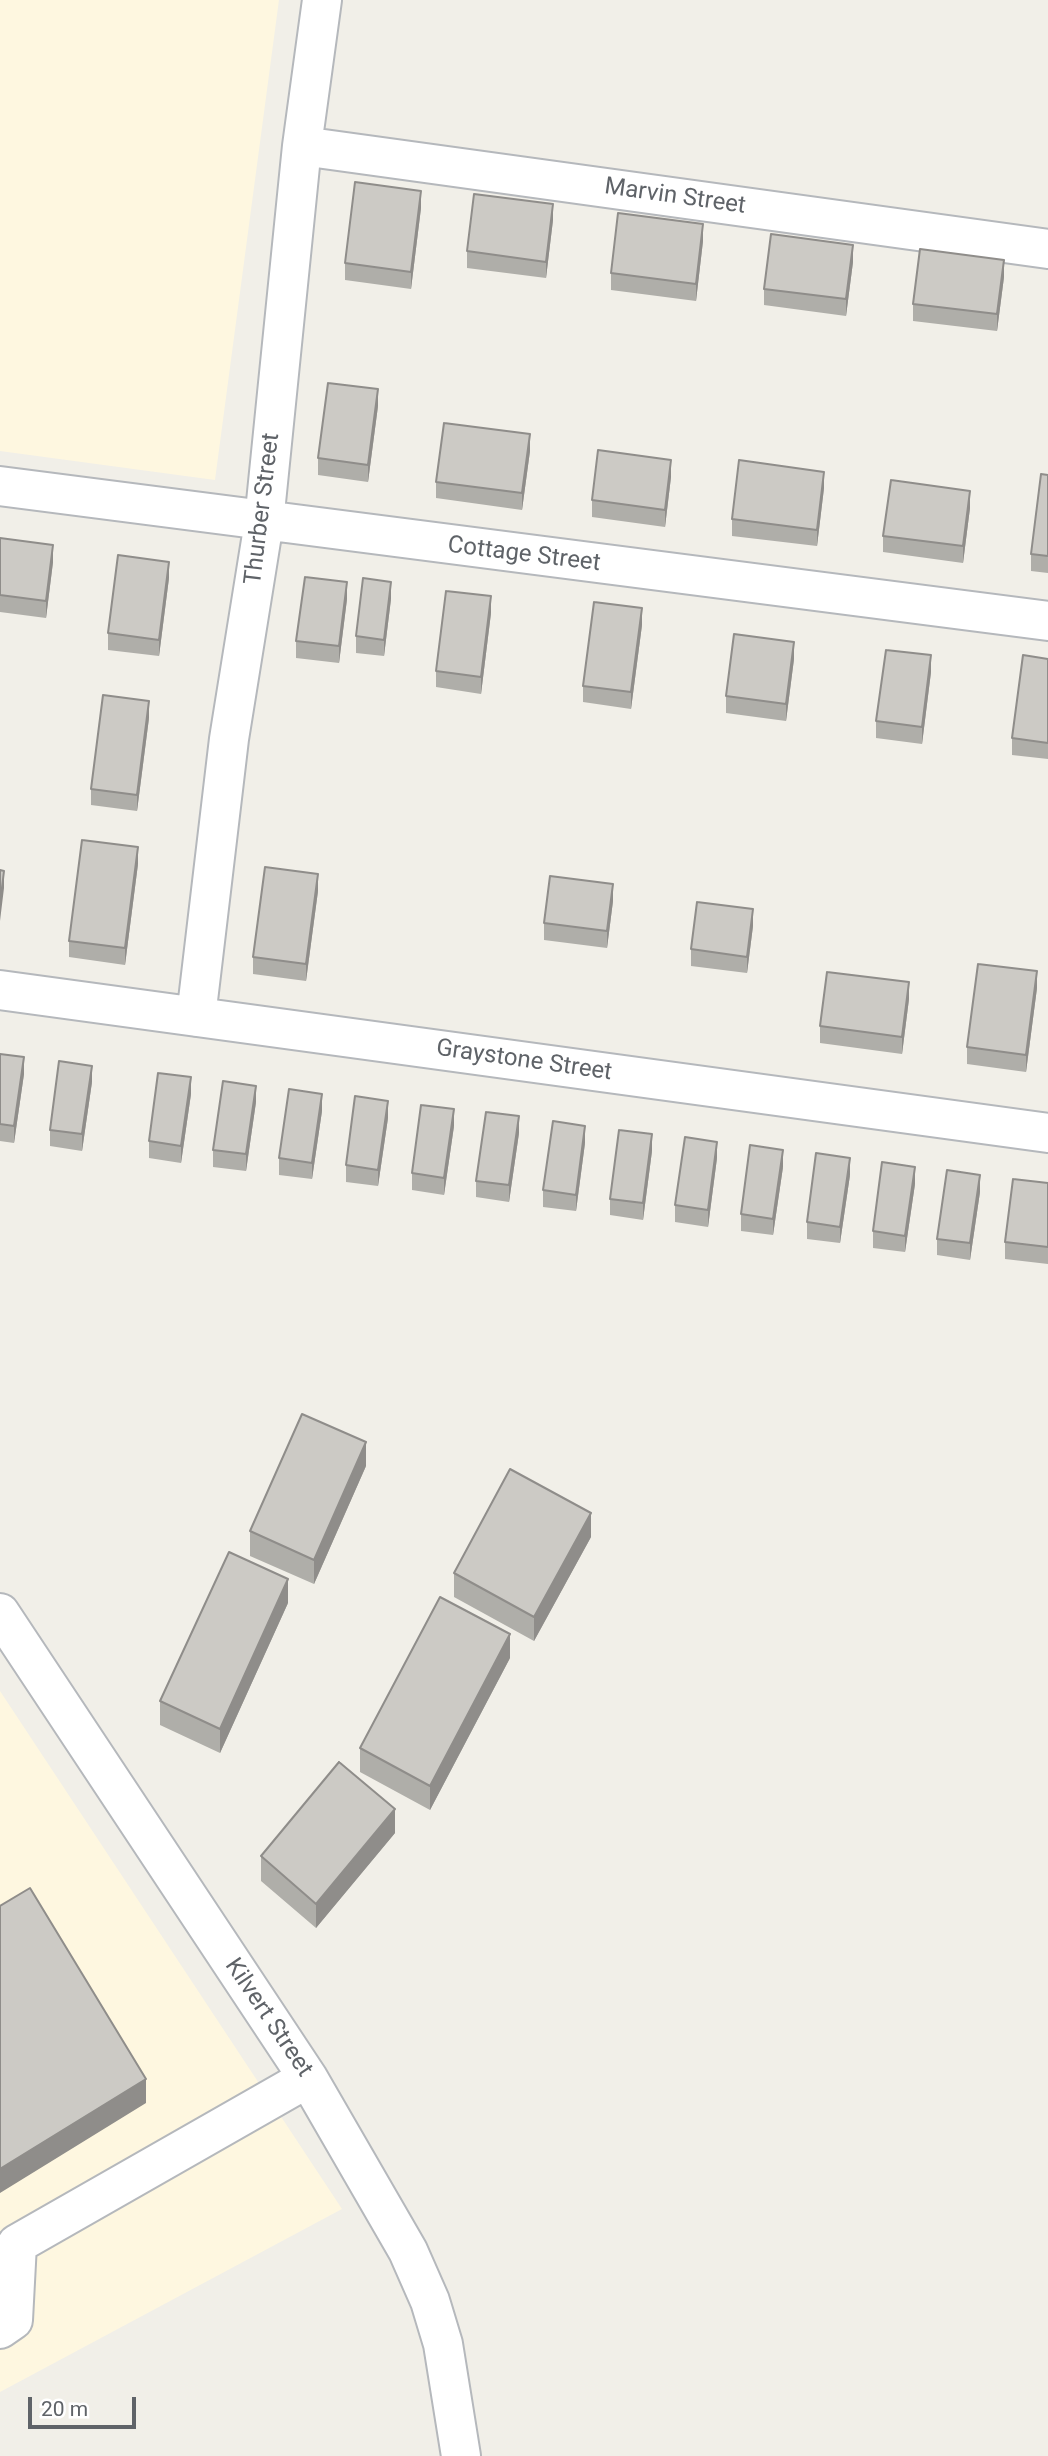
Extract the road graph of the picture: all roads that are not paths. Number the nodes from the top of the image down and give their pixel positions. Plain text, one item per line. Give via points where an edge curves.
1 (322, 0) edge
2 (302, 146) junction
3 (1048, 249) edge
4 (0, 486) edge
5 (264, 522) junction
6 (1048, 621) edge
7 (0, 990) edge
8 (196, 1017) junction
9 (1048, 1133) edge
10 (0, 1613) edge
11 (308, 2078) junction
12 (0, 2329) edge
13 (461, 2456) edge

1 - 2 street, Thurber Street
2 - 3 street, Marvin Street
2 - 5 street, Thurber Street
4 - 5 street, Cottage Street
5 - 6 street, Cottage Street
5 - 8 street, Thurber Street via 229,739
7 - 8 street, Graystone Street
8 - 9 street, Graystone Street
10 - 11 street, Kilvert Street
11 - 12 street via 17,2244 13,2320
11 - 13 street, Kilvert Street via 408,2251 430,2301 443,2344

